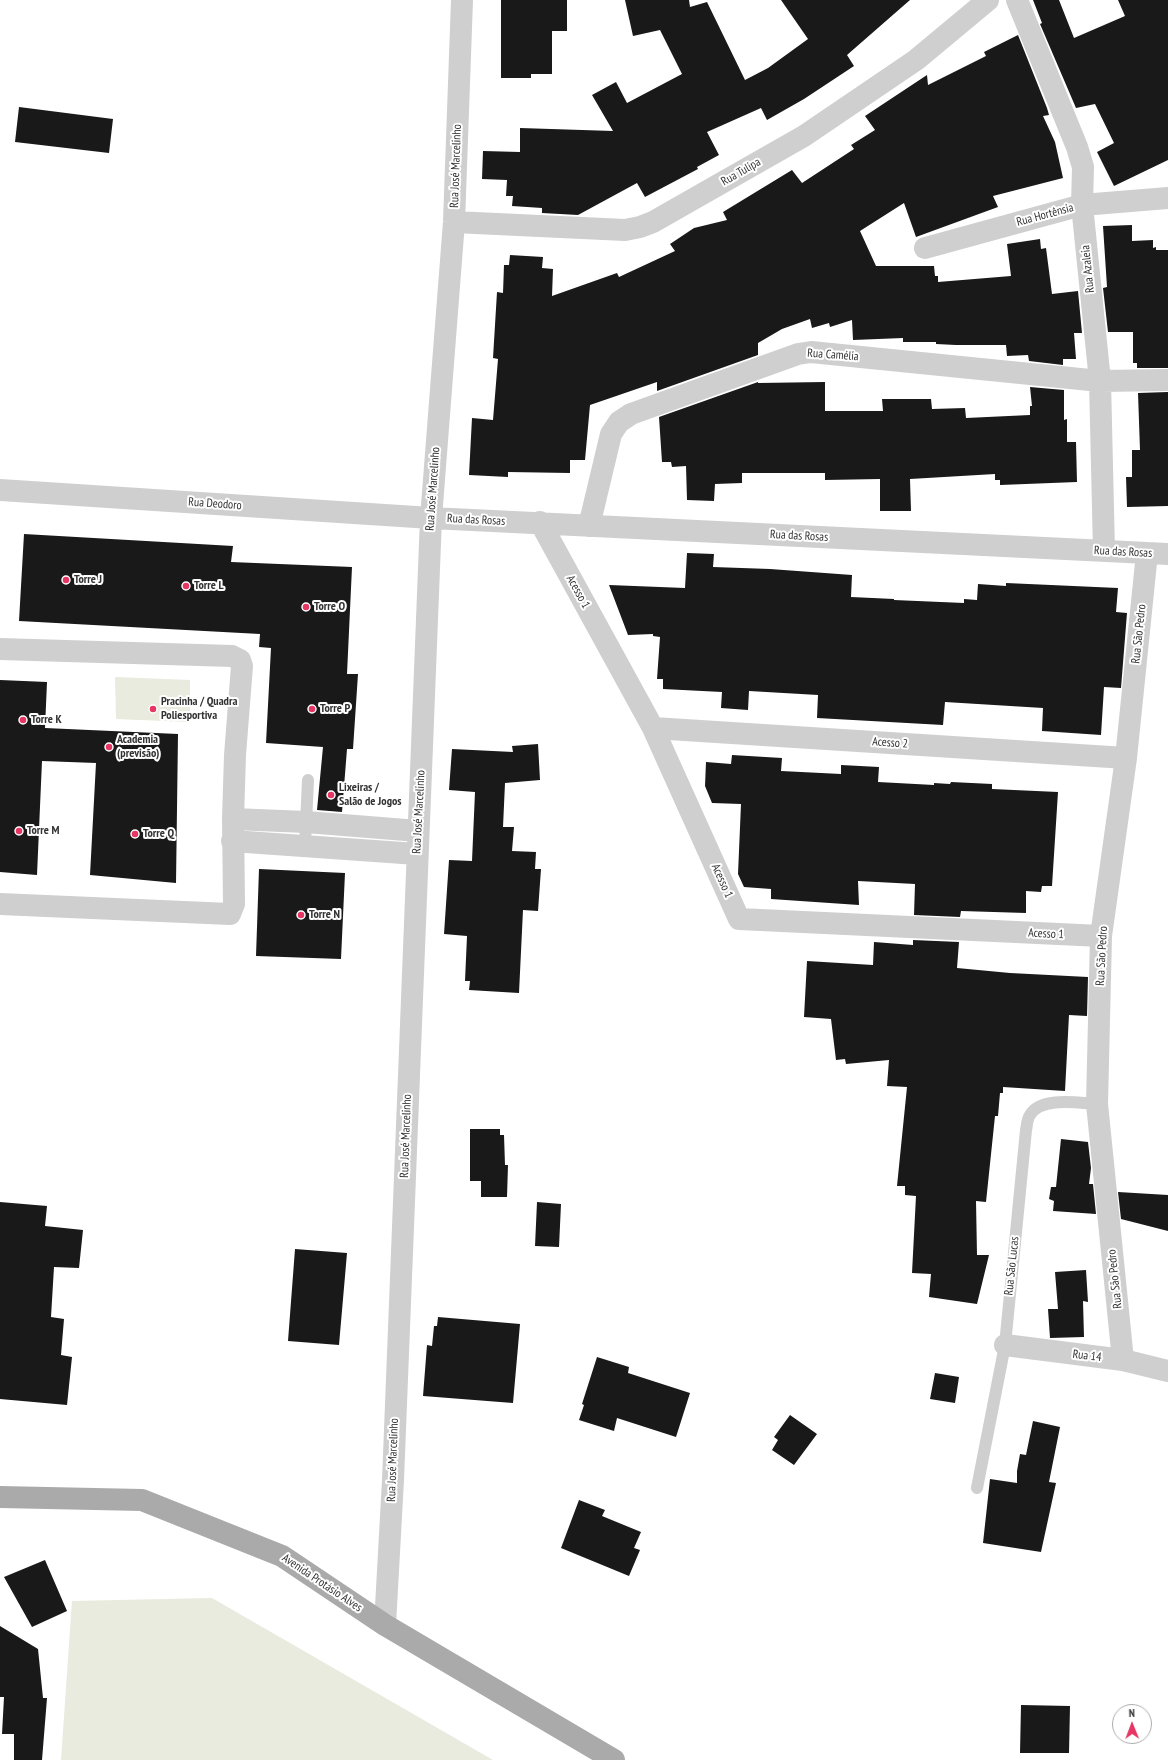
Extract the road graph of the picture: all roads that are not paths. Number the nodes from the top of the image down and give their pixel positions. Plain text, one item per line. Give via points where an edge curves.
1 (462, 0) edge
2 (988, 0) edge
3 (1017, 0) edge
4 (1168, 198) edge
5 (1082, 205) junction
6 (454, 222) junction
7 (925, 248) dead end
8 (1168, 380) edge
9 (1100, 381) junction
10 (0, 490) edge
11 (431, 518) junction
12 (540, 522) junction
13 (589, 526) junction
14 (1104, 551) junction
15 (1158, 553) edge
16 (0, 649) edge
17 (653, 728) junction
18 (1126, 758) junction
19 (308, 780) dead end
20 (233, 819) junction
21 (306, 822) junction
22 (418, 831) junction
23 (232, 841) junction
24 (304, 845) junction
25 (417, 854) junction
26 (0, 904) edge
27 (1101, 936) junction
28 (1097, 1104) junction
29 (1005, 1345) junction
30 (1123, 1360) junction
31 (1168, 1371) edge
32 (977, 1488) dead end
33 (0, 1496) edge
34 (385, 1625) junction
35 (614, 1760) edge

1 - 6 street, Rua José Marcelinho
2 - 6 street, Rua Tulipa via 916,60 804,136 640,228 625,230
3 - 5 street, Rua Azaleia via 1081,157
4 - 5 street, Rua Hortênsia
5 - 7 street, Rua Hortênsia
5 - 9 street, Rua Azaleia
6 - 11 street, Rua José Marcelinho
8 - 9 street, Rua Camélia
9 - 13 street, Rua Camélia via 812,352 798,354 631,414 619,422 611,434
9 - 14 street, Rua Azaleia
10 - 11 street, Rua Deodoro
11 - 12 street, Rua das Rosas
11 - 22 street, Rua José Marcelinho
12 - 13 street, Rua das Rosas
12 - 17 street, Acesso 1
13 - 14 street, Rua das Rosas
14 - 15 street, Rua das Rosas
15 - 18 street, Rua São Pedro
16 - 20 street via 232,656 240,660 242,666
17 - 18 street, Acesso 2
17 - 27 street, Acesso 1 via 739,919
18 - 27 street, Rua São Pedro
19 - 21 lane
20 - 21 street
20 - 23 street
21 - 22 street
21 - 24 lane
22 - 25 street, Rua José Marcelinho
23 - 24 street
23 - 26 street via 234,904 230,914
24 - 25 street
25 - 34 street, Rua José Marcelinho
27 - 28 street, Rua São Pedro
28 - 29 lane, Rua São Lucas via 1064,1102 1043,1105 1030,1115 1026,1130
28 - 30 street, Rua São Pedro
29 - 30 street, Rua 14
29 - 32 lane, Rua São Lucas
30 - 31 street, Rua 14
33 - 34 main road, Avenida Protásio Alves via 142,1500 282,1556
34 - 35 main road, Avenida Protásio Alves

